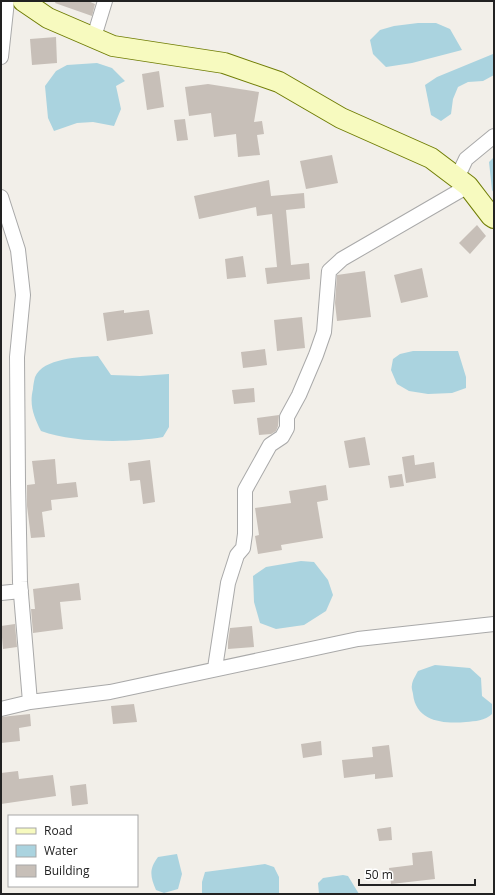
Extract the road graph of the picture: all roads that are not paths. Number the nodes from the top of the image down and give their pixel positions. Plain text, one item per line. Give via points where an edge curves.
1 (7, 1) edge
2 (23, 1) edge
3 (106, 1) edge
4 (94, 37) junction
5 (1, 57) edge
6 (494, 136) edge
7 (462, 182) junction
8 (1, 197) edge
9 (494, 218) edge
10 (21, 591) junction
11 (1, 593) edge
12 (494, 624) edge
13 (215, 668) junction
14 (30, 702) junction
15 (1, 709) edge

1 - 5 street
2 - 4 main road via 48,18
3 - 4 street
4 - 7 main road via 113,46 224,63 279,82 341,118 431,158
6 - 7 street via 466,159
7 - 9 main road
7 - 13 street via 342,259 330,271 324,332 299,395 287,417 288,428 282,437 270,445 245,490 243,548 237,555 228,583
8 - 10 street via 18,250 23,296 17,357
10 - 11 street
10 - 14 street
12 - 13 street via 358,639
13 - 14 street via 110,692
14 - 15 street

